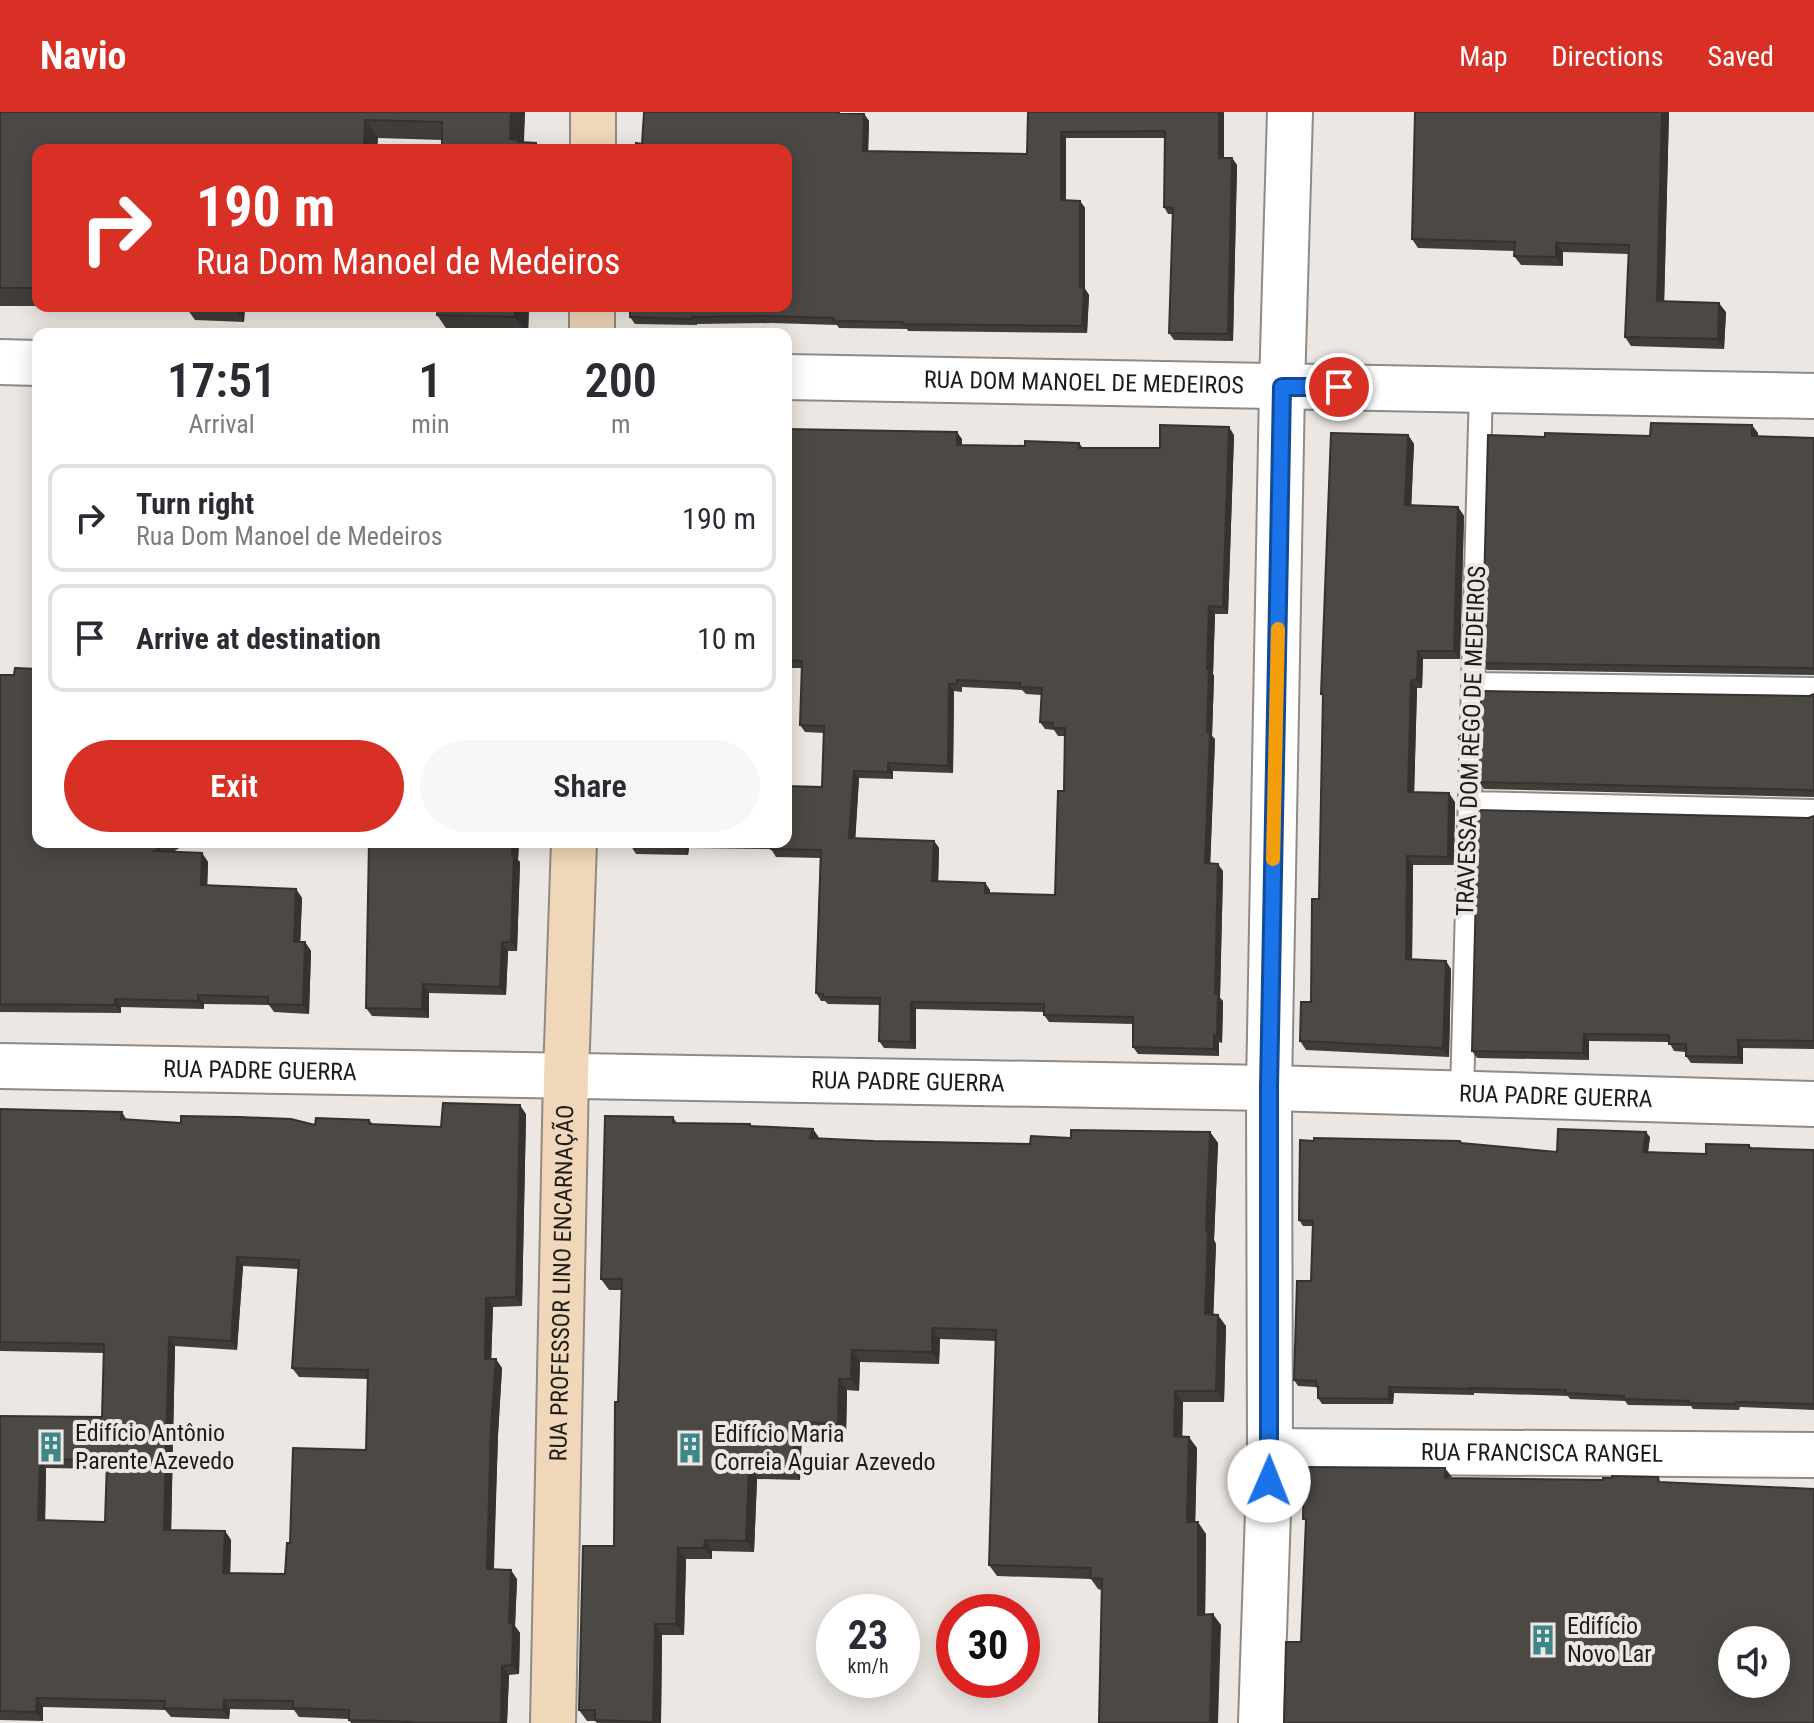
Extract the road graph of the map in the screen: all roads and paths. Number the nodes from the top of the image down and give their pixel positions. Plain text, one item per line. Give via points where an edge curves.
1 (593, 112) edge
2 (1290, 112) edge
3 (593, 144) edge
4 (0, 362) edge
5 (32, 363) edge
6 (792, 377) edge
7 (1282, 387) junction
8 (1481, 388) junction
9 (1814, 396) edge
10 (1474, 684) junction
11 (1814, 689) edge
12 (1469, 803) junction
13 (1814, 811) edge
14 (574, 848) edge
15 (0, 1066) edge
16 (566, 1075) junction
17 (1269, 1088) junction
18 (1462, 1093) junction
19 (1814, 1104) edge
20 (1270, 1451) junction
21 (1814, 1455) edge
22 (553, 1723) edge
23 (1261, 1723) edge

1 - 3 street
2 - 7 street
4 - 5 street
6 - 7 street, RUA DOM MANOEL DE MEDEIROS
7 - 8 street, RUA DOM MANOEL DE MEDEIROS
7 - 17 street
8 - 9 street, RUA DOM MANOEL DE MEDEIROS
8 - 10 lane, TRAVESSA DOM RÊGO DE MEDEIROS
10 - 11 lane
10 - 12 lane, TRAVESSA DOM RÊGO DE MEDEIROS
12 - 13 lane
12 - 18 lane, TRAVESSA DOM RÊGO DE MEDEIROS
14 - 16 street, RUA PROFESSOR LINO ENCARNAÇÃO
15 - 16 street, RUA PADRE GUERRA
16 - 17 street, RUA PADRE GUERRA
16 - 22 street, RUA PROFESSOR LINO ENCARNAÇÃO
17 - 18 street, RUA PADRE GUERRA
17 - 20 street
18 - 19 street, RUA PADRE GUERRA
20 - 21 street, RUA FRANCISCA RANGEL
20 - 23 street

